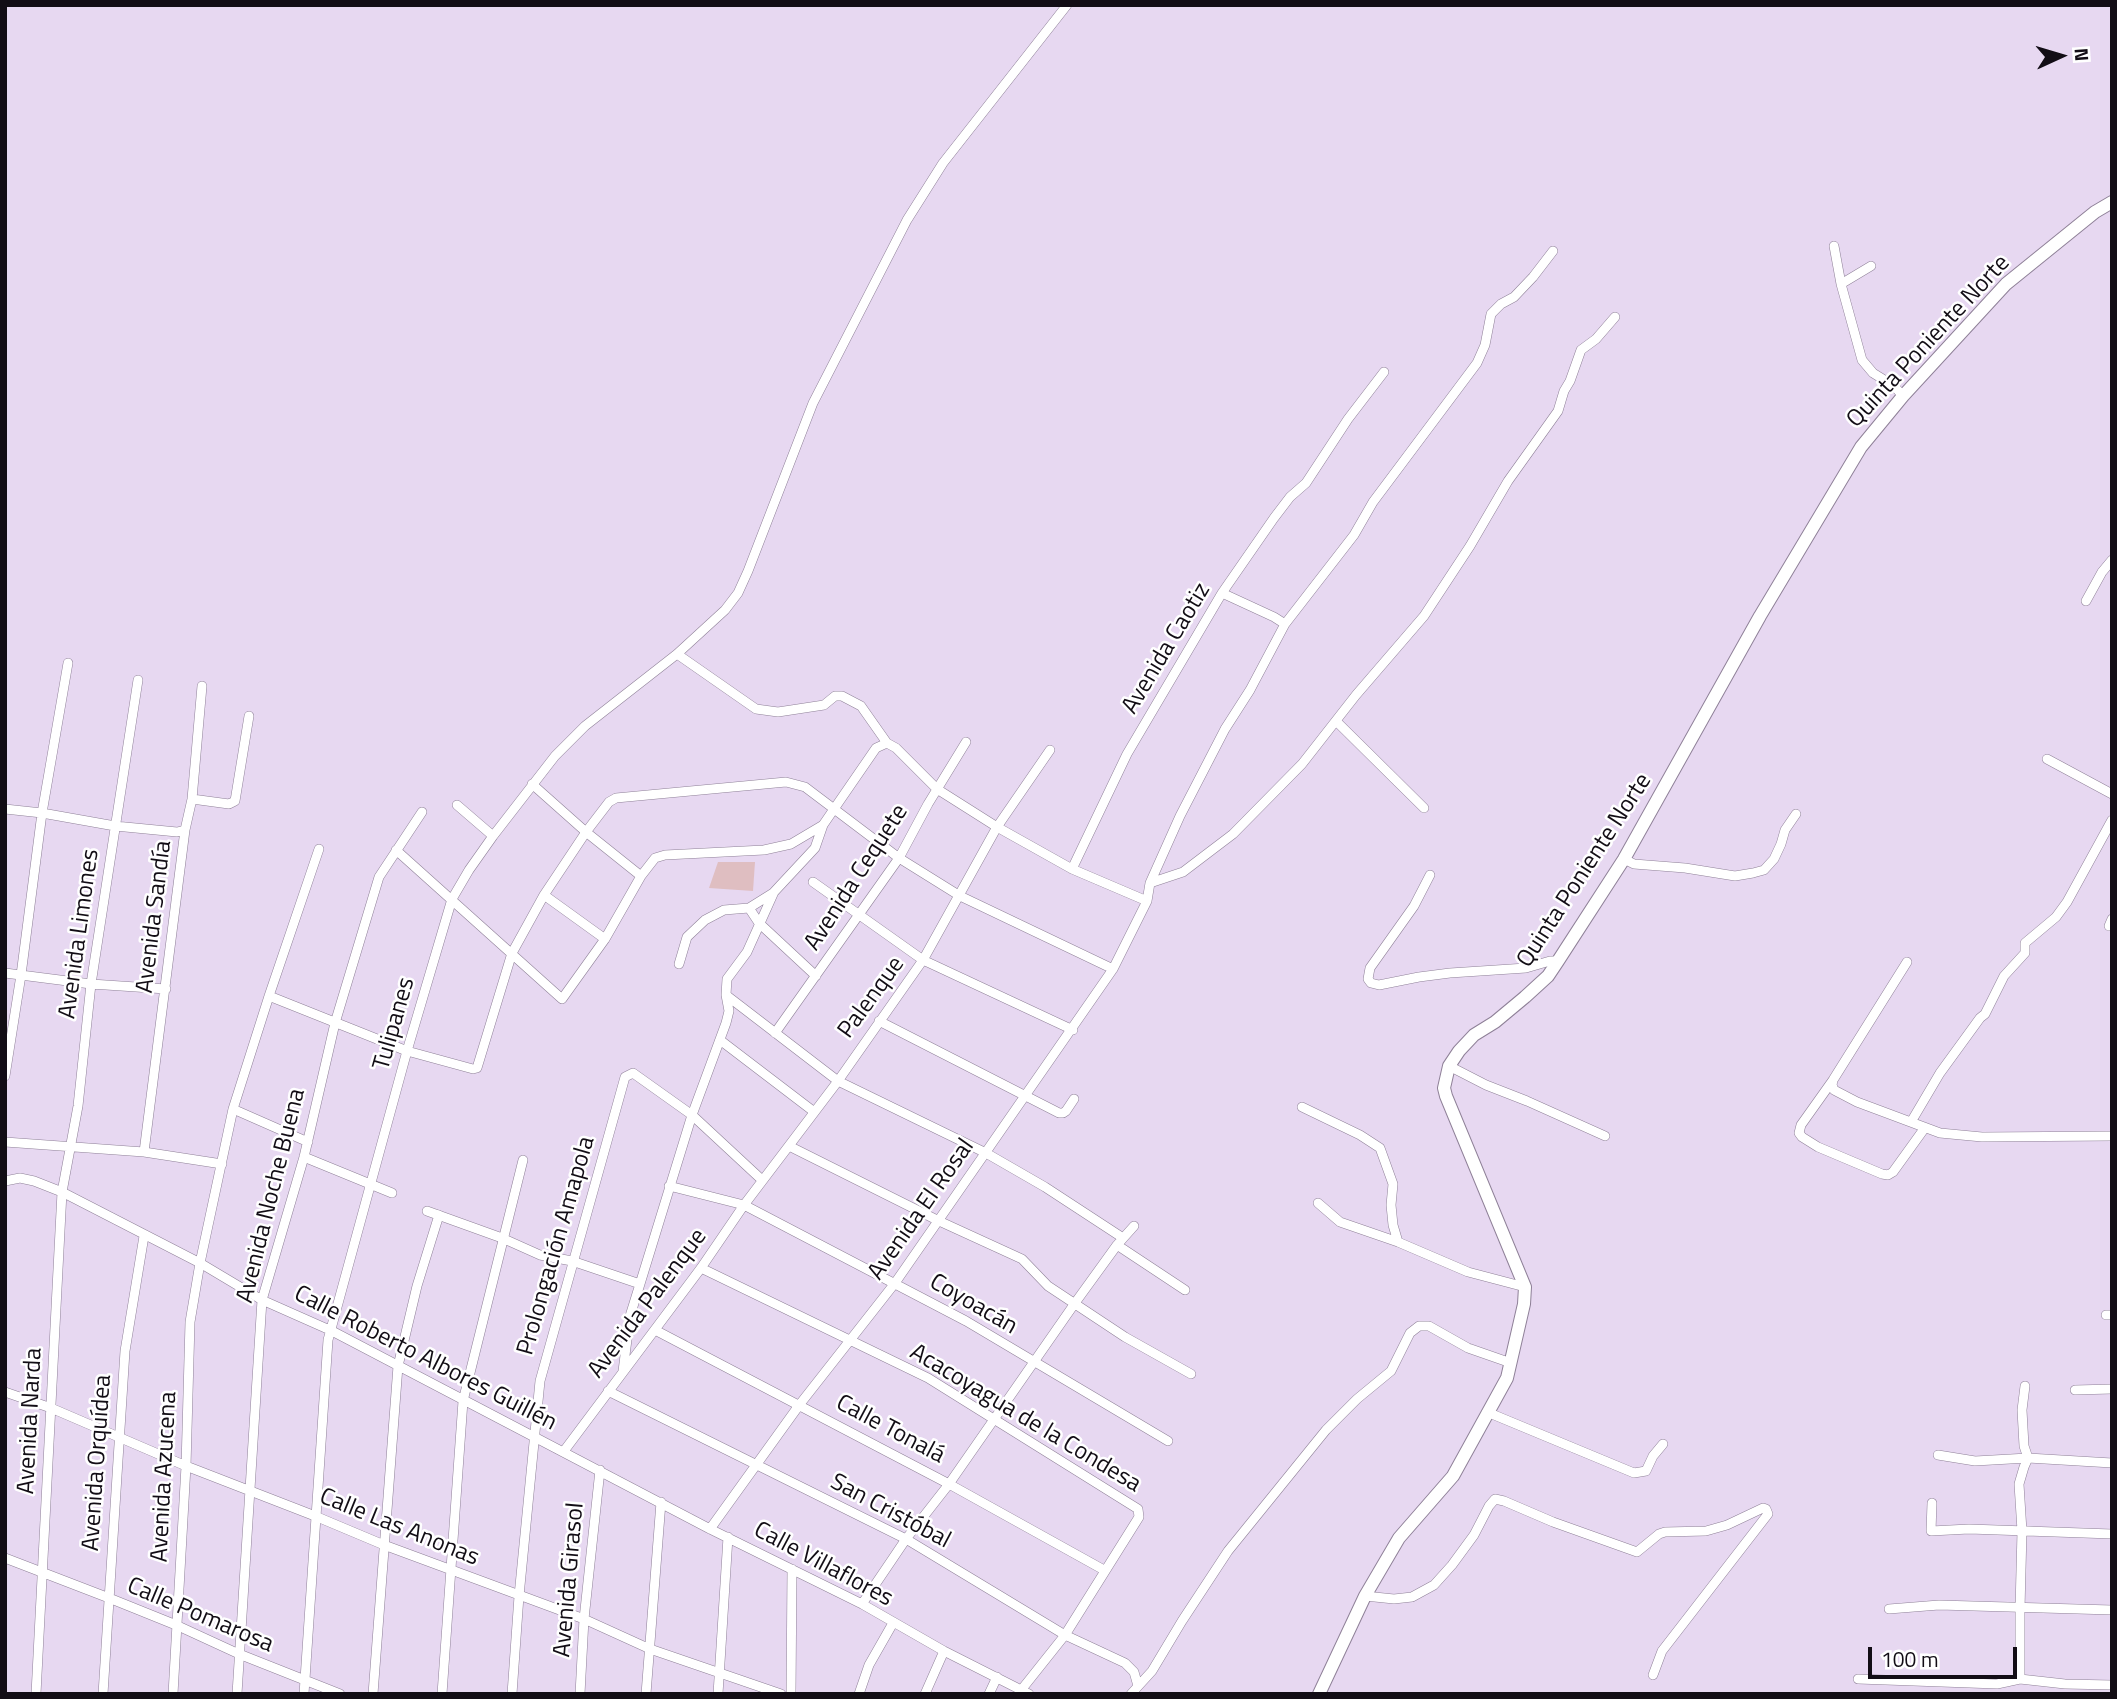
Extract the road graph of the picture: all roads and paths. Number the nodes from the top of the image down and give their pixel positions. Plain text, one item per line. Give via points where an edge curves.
1 (1067, 5) edge
2 (2112, 202) edge
3 (1834, 246) dead end
4 (1553, 250) dead end
5 (1871, 266) dead end
6 (1841, 284) junction
7 (1615, 317) dead end
8 (1384, 372) dead end
9 (1903, 396) junction
10 (2112, 560) edge
11 (1222, 593) junction
12 (2086, 601) dead end
13 (1285, 624) junction
14 (677, 654) junction
15 (68, 663) dead end
16 (138, 680) dead end
17 (202, 686) dead end
18 (250, 716) dead end
19 (1336, 722) junction
20 (966, 742) dead end
21 (887, 743) junction
22 (1050, 750) dead end
23 (2047, 759) dead end
24 (532, 784) junction
25 (937, 789) junction
26 (2112, 793) edge
27 (192, 799) junction
28 (457, 805) dead end
29 (1424, 808) dead end
30 (5, 809) edge
31 (834, 809) junction
32 (422, 812) dead end
33 (42, 813) junction
34 (1797, 814) dead end
35 (2112, 820) edge
36 (823, 825) junction
37 (116, 826) junction
38 (997, 827) junction
39 (185, 830) junction
40 (586, 832) junction
41 (493, 836) junction
42 (319, 849) dead end
43 (396, 850) junction
44 (899, 858) junction
45 (1624, 859) junction
46 (1072, 869) junction
47 (1430, 875) dead end
48 (641, 876) junction
49 (813, 882) dead end
50 (1150, 883) junction
51 (774, 892) junction
52 (544, 895) junction
53 (960, 896) junction
54 (452, 900) junction
55 (1147, 901) junction
56 (749, 908) junction
57 (860, 915) junction
58 (759, 923) junction
59 (605, 939) junction
60 (512, 953) junction
61 (923, 960) junction
62 (1558, 961) junction
63 (1908, 962) dead end
64 (679, 964) dead end
65 (1113, 969) junction
66 (5, 973) edge
67 (21, 975) junction
68 (816, 976) junction
69 (91, 984) junction
70 (166, 989) junction
71 (726, 995) junction
72 (269, 996) junction
73 (879, 1021) junction
74 (335, 1023) junction
75 (1073, 1030) junction
76 (775, 1033) junction
77 (720, 1040) junction
78 (407, 1051) junction
79 (1449, 1066) junction
80 (5, 1076) edge
81 (1833, 1080) junction
82 (838, 1081) junction
83 (1027, 1095) junction
84 (1074, 1099) dead end
85 (1302, 1107) dead end
86 (233, 1109) junction
87 (813, 1111) junction
88 (692, 1115) junction
89 (1911, 1122) junction
90 (1924, 1129) junction
91 (1605, 1136) dead end
92 (2112, 1136) edge
93 (5, 1142) edge
94 (308, 1142) junction
95 (71, 1146) junction
96 (789, 1146) junction
97 (144, 1152) junction
98 (986, 1153) junction
99 (304, 1157) junction
100 (523, 1160) dead end
101 (222, 1164) junction
102 (762, 1180) junction
103 (5, 1181) edge
104 (370, 1184) junction
105 (669, 1186) junction
106 (62, 1192) junction
107 (393, 1193) dead end
108 (1318, 1203) dead end
109 (744, 1205) junction
110 (427, 1211) dead end
111 (439, 1215) junction
112 (939, 1221) junction
113 (1134, 1226) dead end
114 (144, 1236) junction
115 (502, 1238) junction
116 (1398, 1241) junction
117 (1120, 1242) junction
118 (572, 1261) junction
119 (200, 1263) junction
120 (701, 1268) junction
121 (895, 1283) junction
122 (640, 1284) junction
123 (1525, 1287) junction
124 (1185, 1290) dead end
125 (262, 1300) junction
126 (1075, 1303) junction
127 (655, 1330) junction
128 (332, 1331) junction
129 (851, 1340) junction
130 (1034, 1362) junction
131 (1511, 1363) junction
132 (398, 1366) junction
133 (623, 1371) junction
134 (1191, 1374) dead end
135 (2025, 1387) dead end
136 (2112, 1389) edge
137 (2075, 1390) dead end
138 (608, 1391) junction
139 (5, 1392) edge
140 (463, 1401) junction
141 (800, 1404) junction
142 (51, 1408) junction
143 (1487, 1412) junction
144 (993, 1420) junction
145 (118, 1436) junction
146 (534, 1436) junction
147 (1168, 1441) dead end
148 (1663, 1444) dead end
149 (564, 1451) junction
150 (1938, 1455) dead end
151 (2028, 1458) junction
152 (2112, 1463) edge
153 (758, 1464) junction
154 (186, 1466) junction
155 (600, 1470) junction
156 (949, 1484) junction
157 (251, 1490) junction
158 (661, 1502) junction
159 (1932, 1503) dead end
160 (316, 1516) junction
161 (710, 1529) junction
162 (2022, 1531) junction
163 (2112, 1534) edge
164 (728, 1537) junction
165 (906, 1539) junction
166 (384, 1545) junction
167 (5, 1558) edge
168 (792, 1569) junction
169 (451, 1570) junction
170 (1104, 1570) junction
171 (42, 1571) junction
172 (519, 1596) junction
173 (1365, 1596) junction
174 (109, 1598) junction
175 (862, 1604) junction
176 (1889, 1609) dead end
177 (2020, 1609) junction
178 (2112, 1610) edge
179 (584, 1619) junction
180 (893, 1623) junction
181 (176, 1625) junction
182 (1065, 1635) junction
183 (650, 1649) junction
184 (944, 1651) junction
185 (239, 1654) junction
186 (719, 1672) junction
187 (1653, 1675) dead end
188 (997, 1677) junction
189 (2020, 1678) junction
190 (1858, 1679) dead end
191 (305, 1680) junction
192 (2112, 1685) edge
193 (1997, 1689) edge
194 (2064, 1689) edge
195 (1134, 1690) edge
196 (1025, 1691) edge
197 (36, 1694) edge
198 (103, 1694) edge
199 (173, 1694) edge
200 (237, 1694) edge
201 (304, 1694) edge
202 (340, 1694) edge
203 (373, 1694) edge
204 (442, 1694) edge
205 (512, 1694) edge
206 (580, 1694) edge
207 (646, 1694) edge
208 (718, 1694) edge
209 (781, 1694) edge
210 (791, 1694) edge
211 (859, 1694) edge
212 (925, 1694) edge
213 (989, 1694) edge
214 (1319, 1694) edge

1 - 14 street, Tulipanes via 943,163 907,220 813,403 738,593
2 - 9 street, Quinta Poniente Norte via 2006,284
3 - 6 street
4 - 13 street, Avenida El Rosal via 1514,297 1491,313 1477,363
5 - 6 street
6 - 9 street via 1864,365
7 - 19 street via 1581,350 1558,411 1508,481 1424,616
8 - 11 street, Avenida Caotiz
9 - 45 street, Quinta Poniente Norte via 1861,447
10 - 12 street
11 - 13 street
11 - 46 street, Avenida Caotiz via 1127,754
13 - 50 street, Avenida El Rosal via 1225,729
14 - 21 street via 756,709 778,712 824,705 842,696 861,706
14 - 24 street, Tulipanes via 585,726
15 - 33 street
16 - 37 street, Avenida Limones
17 - 27 street, Avenida Sandía
18 - 27 street via 235,801
19 - 29 street
19 - 50 street via 1233,834 1183,872
20 - 25 street, Avenida Cequete
21 - 25 street
21 - 31 street via 876,748
22 - 38 street, Palenque
23 - 26 street
24 - 40 street
24 - 41 street, Tulipanes
25 - 38 street
25 - 44 street, Avenida Cequete
27 - 39 street, Avenida Sandía
28 - 41 street
30 - 33 street
31 - 36 street
31 - 40 street via 805,787 786,782 616,798
31 - 44 street
32 - 43 street, Avenida Noche Buena
33 - 37 street
33 - 67 street
34 - 45 street via 1774,859 1764,870 1753,873 1735,876
35 - 89 street via 2067,902 2025,943 2025,953 2004,976 1985,1014 1940,1073
36 - 48 street via 791,844 764,850 665,855 655,858
36 - 51 street via 815,848
37 - 39 street
37 - 69 street, Avenida Limones
38 - 46 street
38 - 53 street, Palenque
39 - 70 street, Avenida Sandía
40 - 48 street
40 - 52 street
41 - 54 street, Tulipanes
42 - 72 street, Avenida Azucena
43 - 54 street
43 - 74 street, Avenida Noche Buena via 379,877
44 - 53 street
44 - 57 street, Avenida Cequete
45 - 62 street, Quinta Poniente Norte
46 - 55 street
47 - 62 street via 1370,968 1370,983
48 - 59 street
49 - 57 street
50 - 55 street, Avenida El Rosal
51 - 56 street
51 - 58 street
52 - 59 street
52 - 60 street
53 - 61 street, Palenque
53 - 65 street
54 - 60 street
54 - 78 street, Tulipanes
55 - 65 street, Avenida El Rosal
56 - 58 street
56 - 64 street via 724,910 705,920 687,937
57 - 61 street
57 - 68 street, Avenida Cequete
58 - 68 street
58 - 71 street via 747,952 727,979
59 - 60 street via 562,999
60 - 78 street via 477,1068
61 - 73 street, Palenque
61 - 75 street
62 - 79 street, Quinta Poniente Norte via 1525,997 1474,1035
63 - 81 street
65 - 75 street, Avenida El Rosal
66 - 67 street
67 - 69 street
67 - 80 street
68 - 76 street, Avenida Cequete
69 - 70 street
69 - 95 street, Avenida Limones
70 - 97 street, Avenida Sandía
71 - 76 street
71 - 77 street via 729,1011
72 - 74 street
72 - 86 street, Avenida Azucena
73 - 82 street, Palenque
73 - 83 street
74 - 78 street
74 - 94 street, Avenida Noche Buena
75 - 83 street, Avenida El Rosal
76 - 82 street
77 - 87 street
77 - 88 street
78 - 104 street, Tulipanes
79 - 91 street
79 - 123 street via 1446,1096
81 - 89 street via 1834,1090
81 - 90 street via 1799,1133 1818,1147 1888,1175
82 - 87 street, Palenque
82 - 98 street
83 - 84 street via 1063,1113
83 - 98 street, Avenida El Rosal
85 - 116 street via 1380,1148 1393,1184 1391,1205
86 - 94 street
86 - 101 street, Avenida Azucena
87 - 96 street, Palenque
88 - 102 street
88 - 105 street
88 - 118 street, Prolongación Amapola via 633,1073 625,1077
89 - 90 street
90 - 92 street via 1982,1137
93 - 95 street
94 - 99 street, Avenida Noche Buena
95 - 97 street
95 - 106 street, Avenida Limones
96 - 102 street, Palenque
96 - 112 street
97 - 101 street
98 - 112 street, Avenida El Rosal
98 - 117 street via 1045,1187
99 - 104 street
99 - 125 street, Avenida Noche Buena
100 - 115 street
101 - 119 street, Avenida Azucena
102 - 109 street, Avenida Palenque
103 - 106 street, Calle Roberto Albores Guillén via 20,1178
104 - 107 street
104 - 128 street, Tulipanes
105 - 109 street, Coyoacán
105 - 122 street
106 - 114 street, Calle Roberto Albores Guillén
106 - 142 street, Avenida Narda
108 - 116 street via 1340,1222
109 - 120 street, Avenida Palenque
109 - 121 street, Coyoacán
110 - 111 street
111 - 115 street
111 - 132 street
112 - 121 street, Avenida El Rosal
112 - 126 street via 1023,1259 1048,1286
113 - 117 street
114 - 119 street, Calle Roberto Albores Guillén
114 - 145 street, Avenida Orquídea via 125,1351
115 - 118 street via 540,1255
115 - 140 street
116 - 123 street via 1468,1272
117 - 124 street
117 - 126 street
118 - 122 street
118 - 146 street, Prolongación Amapola via 540,1381
119 - 125 street, Calle Roberto Albores Guillén
119 - 154 street, Avenida Azucena via 190,1322
120 - 127 street, Avenida Palenque
120 - 129 street, Acacoyagua de la Condesa
121 - 129 street, Avenida El Rosal
121 - 130 street, Coyoacán
122 - 133 street via 630,1316
123 - 131 street
125 - 128 street, Calle Roberto Albores Guillén
125 - 157 street, Avenida Noche Buena
126 - 130 street
126 - 134 street
127 - 133 street, Avenida Palenque
127 - 141 street, Calle Tonalá
128 - 132 street, Calle Roberto Albores Guillén
128 - 160 street, Tulipanes
129 - 141 street, Avenida El Rosal
129 - 144 street, Acacoyagua de la Condesa via 928,1378
130 - 144 street
130 - 147 street, Coyoacán
131 - 143 street
131 - 195 street via 1468,1348 1429,1326 1410,1333 1391,1371 1326,1430 1227,1551 1152,1671
132 - 140 street, Calle Roberto Albores Guillén
132 - 166 street
133 - 138 street, Avenida Palenque
135 - 151 street via 2022,1410
136 - 137 street
138 - 149 street, Avenida Palenque
138 - 153 street, San Cristóbal
139 - 142 street, Calle Las Anonas
140 - 146 street, Calle Roberto Albores Guillén
140 - 169 street
141 - 153 street, Avenida El Rosal
141 - 156 street, Calle Tonalá
142 - 145 street, Calle Las Anonas
142 - 171 street, Avenida Narda
143 - 148 street via 1634,1473 1646,1471
143 - 173 street via 1453,1476 1399,1538
144 - 156 street
144 - 170 street, Acacoyagua de la Condesa via 1138,1509 1139,1517
145 - 154 street, Calle Las Anonas
145 - 174 street, Avenida Orquídea
146 - 149 street, Calle Roberto Albores Guillén
146 - 172 street, Prolongación Amapola
149 - 155 street, Calle Roberto Albores Guillén
150 - 151 street via 1975,1461
151 - 152 street
151 - 162 street via 2019,1484
153 - 161 street, Avenida El Rosal
153 - 165 street, San Cristóbal
154 - 157 street, Calle Las Anonas
154 - 181 street, Avenida Azucena
155 - 158 street, Calle Villaflores
155 - 179 street, Avenida Girasol
156 - 165 street
156 - 170 street, Calle Tonalá
157 - 160 street, Calle Las Anonas
157 - 185 street, Avenida Noche Buena
158 - 161 street, Calle Villaflores
158 - 183 street
159 - 162 street via 1931,1531
160 - 166 street, Calle Las Anonas
160 - 191 street, Tulipanes
161 - 164 street, Calle Villaflores
162 - 163 street
162 - 177 street
164 - 168 street, Calle Villaflores
164 - 186 street
165 - 175 street
165 - 182 street, San Cristóbal
166 - 169 street, Calle Las Anonas
166 - 203 street
167 - 171 street, Calle Pomarosa
168 - 175 street, Calle Villaflores
168 - 210 street
169 - 172 street, Calle Las Anonas
169 - 204 street
170 - 182 street
171 - 174 street, Calle Pomarosa
171 - 197 street, Avenida Narda
172 - 179 street, Calle Las Anonas
172 - 205 street, Prolongación Amapola
173 - 187 street via 1412,1597 1434,1585 1474,1535 1495,1499 1637,1552 1659,1534 1706,1531 1766,1509 1769,1514 1662,1651
173 - 214 street
174 - 181 street, Calle Pomarosa
174 - 198 street, Avenida Orquídea
175 - 180 street, Calle Villaflores
176 - 177 street via 1930,1605
177 - 178 street
177 - 189 street
179 - 183 street, Calle Las Anonas
179 - 206 street, Avenida Girasol
180 - 184 street, Calle Villaflores
180 - 211 street via 869,1665
181 - 185 street, Calle Pomarosa
181 - 199 street, Avenida Azucena
182 - 195 street, San Cristóbal via 1125,1663 1134,1672
182 - 196 street
183 - 186 street, Calle Las Anonas
183 - 207 street
184 - 188 street, Calle Villaflores
184 - 212 street
185 - 191 street, Calle Pomarosa
185 - 200 street, Avenida Noche Buena
186 - 208 street
186 - 209 street, Calle Las Anonas
188 - 196 street, Calle Villaflores
188 - 213 street
189 - 193 street
189 - 194 street
190 - 193 street
191 - 201 street, Tulipanes
191 - 202 street, Calle Pomarosa
192 - 194 street

